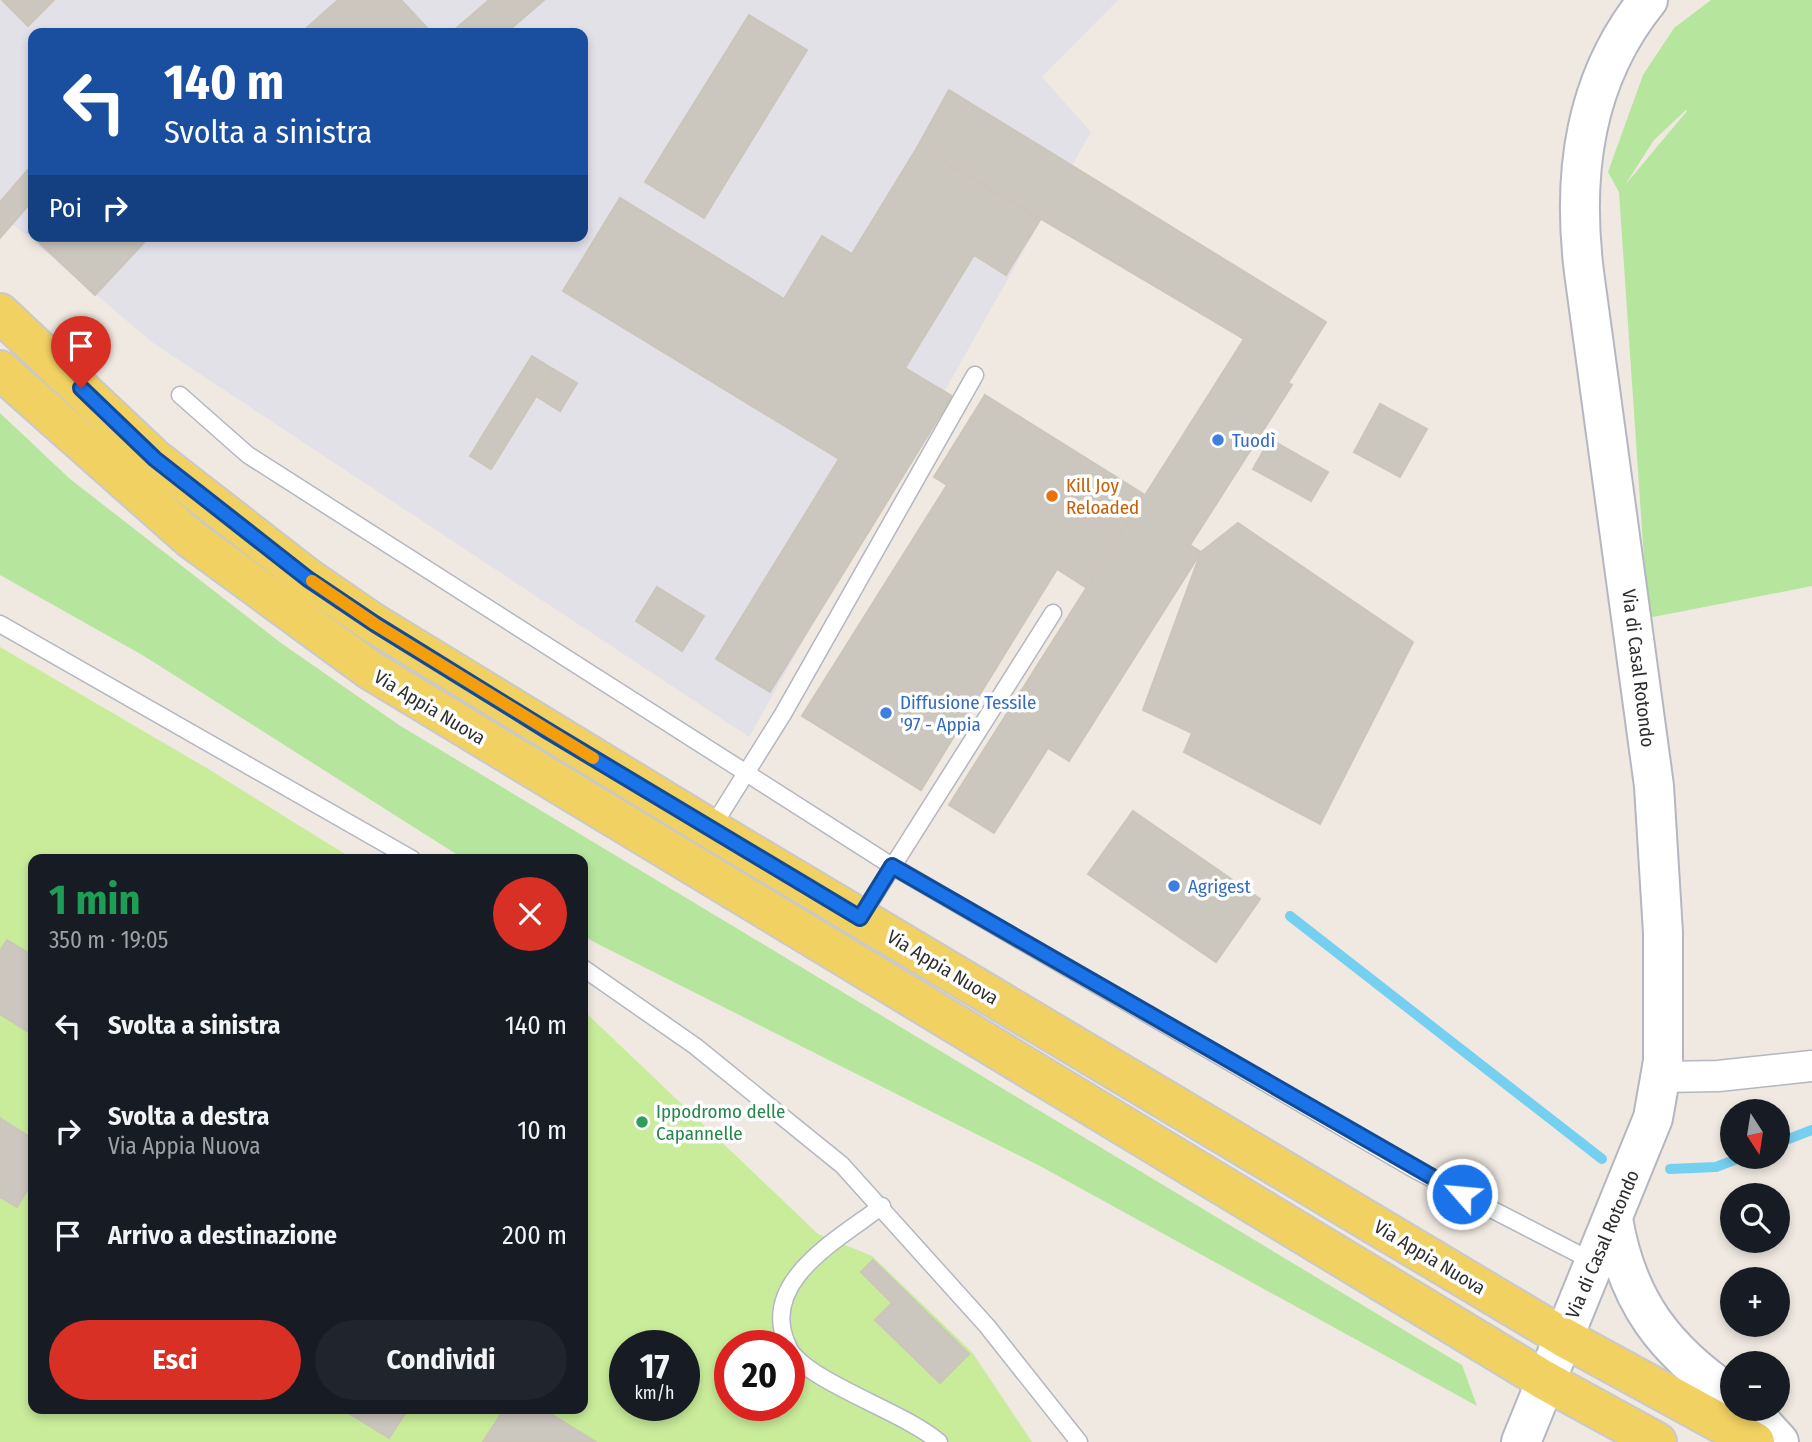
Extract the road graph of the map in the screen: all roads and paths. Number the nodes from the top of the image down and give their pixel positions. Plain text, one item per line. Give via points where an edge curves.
1 (1648, 0) edge
2 (0, 313) edge
3 (0, 370) edge
4 (975, 376) dead end
5 (180, 395) dead end
6 (1052, 613) dead end
7 (0, 624) edge
8 (745, 775) junction
9 (712, 829) junction
10 (403, 854) edge
11 (892, 866) junction
12 (860, 918) junction
13 (588, 972) edge
14 (1812, 1066) edge
15 (1662, 1077) junction
16 (882, 1206) junction
17 (1613, 1219) junction
18 (1594, 1262) junction
19 (784, 1330) edge
20 (1563, 1337) junction
21 (805, 1363) edge
22 (1544, 1380) junction
23 (1720, 1387) edge
24 (1760, 1421) edge
25 (939, 1442) edge
26 (1079, 1442) edge
27 (1521, 1442) edge
28 (1657, 1442) edge
29 (1755, 1442) edge
30 (1779, 1442) edge

1 - 15 street, Via di Casal Rotondo via 1618,44 1591,107 1581,154 1579,204 1654,786 1662,933
2 - 9 main road, Via Appia Nuova via 155,459 308,579
3 - 22 main road, Via Appia Nuova via 191,539 370,670
4 - 8 lane
5 - 8 lane via 248,455
6 - 11 lane
7 - 10 lane
8 - 9 lane
8 - 11 lane
9 - 12 main road, Via Appia Nuova
11 - 12 lane
11 - 18 lane via 1417,1171
12 - 20 main road, Via Appia Nuova
13 - 16 lane via 724,1069 842,1166
14 - 15 street
15 - 17 street, Via di Casal Rotondo via 1653,1118
16 - 19 lane via 792,1281 781,1302
16 - 26 lane via 987,1326
17 - 18 street, Via di Casal Rotondo
17 - 23 street via 1621,1258 1652,1324 1682,1358
18 - 20 street, Via di Casal Rotondo
20 - 22 street, Via di Casal Rotondo
20 - 29 main road, Via Appia Nuova
21 - 25 lane
22 - 27 street, Via di Casal Rotondo
22 - 28 main road, Via Appia Nuova
24 - 30 street

